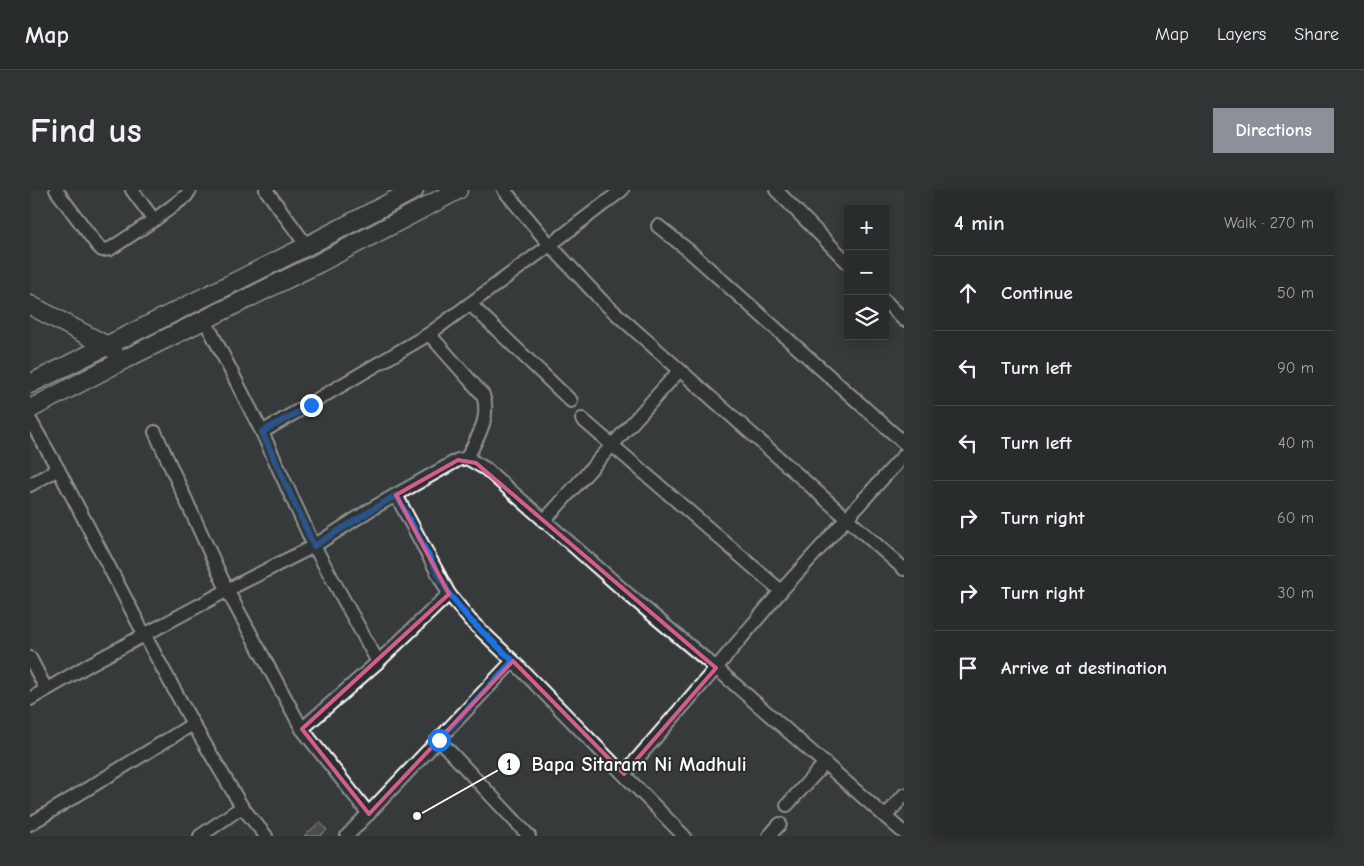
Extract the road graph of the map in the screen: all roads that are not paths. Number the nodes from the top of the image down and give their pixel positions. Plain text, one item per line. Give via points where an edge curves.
1 (56, 190) edge
2 (132, 190) edge
3 (190, 190) edge
4 (266, 190) edge
5 (414, 190) edge
6 (458, 190) edge
7 (504, 190) edge
8 (622, 190) edge
9 (776, 190) edge
10 (154, 220) junction
11 (658, 226) dead end
12 (550, 245) junction
13 (307, 246) junction
14 (844, 259) edge
15 (470, 304) junction
16 (30, 305) edge
17 (889, 305) edge
18 (205, 320) junction
19 (904, 320) edge
20 (429, 334) junction
21 (106, 345) junction
22 (129, 357) junction
23 (679, 371) junction
24 (30, 384) edge
25 (571, 401) dead end
26 (30, 408) edge
27 (582, 419) dead end
28 (30, 420) edge
29 (155, 432) dead end
30 (262, 432) junction
31 (904, 443) edge
32 (613, 445) junction
33 (904, 455) edge
34 (467, 458) junction
35 (58, 469) junction
36 (30, 485) edge
37 (396, 495) junction
38 (848, 518) junction
39 (544, 521) junction
40 (314, 546) junction
41 (904, 569) edge
42 (228, 590) junction
43 (781, 591) junction
44 (449, 594) junction
45 (145, 636) junction
46 (30, 658) edge
47 (513, 661) junction
48 (378, 662) junction
49 (716, 668) junction
50 (46, 689) junction
51 (30, 699) edge
52 (193, 724) junction
53 (302, 729) junction
54 (439, 740) junction
55 (826, 763) junction
56 (624, 774) junction
57 (904, 795) edge
58 (787, 805) dead end
59 (242, 807) junction
60 (369, 814) junction
61 (886, 816) junction
62 (30, 824) edge
63 (780, 824) dead end
64 (524, 831) edge
65 (904, 832) edge
66 (200, 836) edge
67 (266, 836) edge
68 (347, 836) edge
69 (510, 836) edge
70 (684, 836) edge
71 (770, 836) edge

1 - 10 street via 102,250 110,249
2 - 10 street
3 - 10 street
4 - 13 street
5 - 13 street
6 - 18 street
7 - 12 street
8 - 12 street
9 - 14 street
11 - 31 street
12 - 15 street
12 - 23 street via 602,301
13 - 21 street
15 - 20 street
15 - 25 street
16 - 21 street
17 - 19 street
18 - 22 street
18 - 30 street
20 - 30 street
20 - 34 street via 483,395 486,404 484,422
21 - 22 street
21 - 24 street
22 - 26 street
23 - 32 street
23 - 38 street
27 - 32 street
28 - 35 street
29 - 42 street
30 - 40 street
32 - 39 street
32 - 43 street
33 - 38 street
34 - 37 street
34 - 39 street via 486,469
35 - 36 street
35 - 45 street
37 - 40 street
37 - 44 street
38 - 41 street
38 - 43 street
39 - 49 street
40 - 42 street
40 - 48 street
42 - 45 street
42 - 53 street
43 - 49 street
44 - 47 street via 470,620
44 - 48 street
45 - 50 street
45 - 52 street
46 - 50 street
47 - 54 street
47 - 56 street
48 - 53 street
49 - 55 street
49 - 56 street
50 - 51 street
52 - 59 street
52 - 62 street
53 - 60 street
54 - 60 street
54 - 64 street
55 - 58 street
55 - 61 street
56 - 70 street
57 - 61 street
59 - 66 street
59 - 67 street
60 - 68 street
61 - 65 street
63 - 71 street
64 - 69 street

